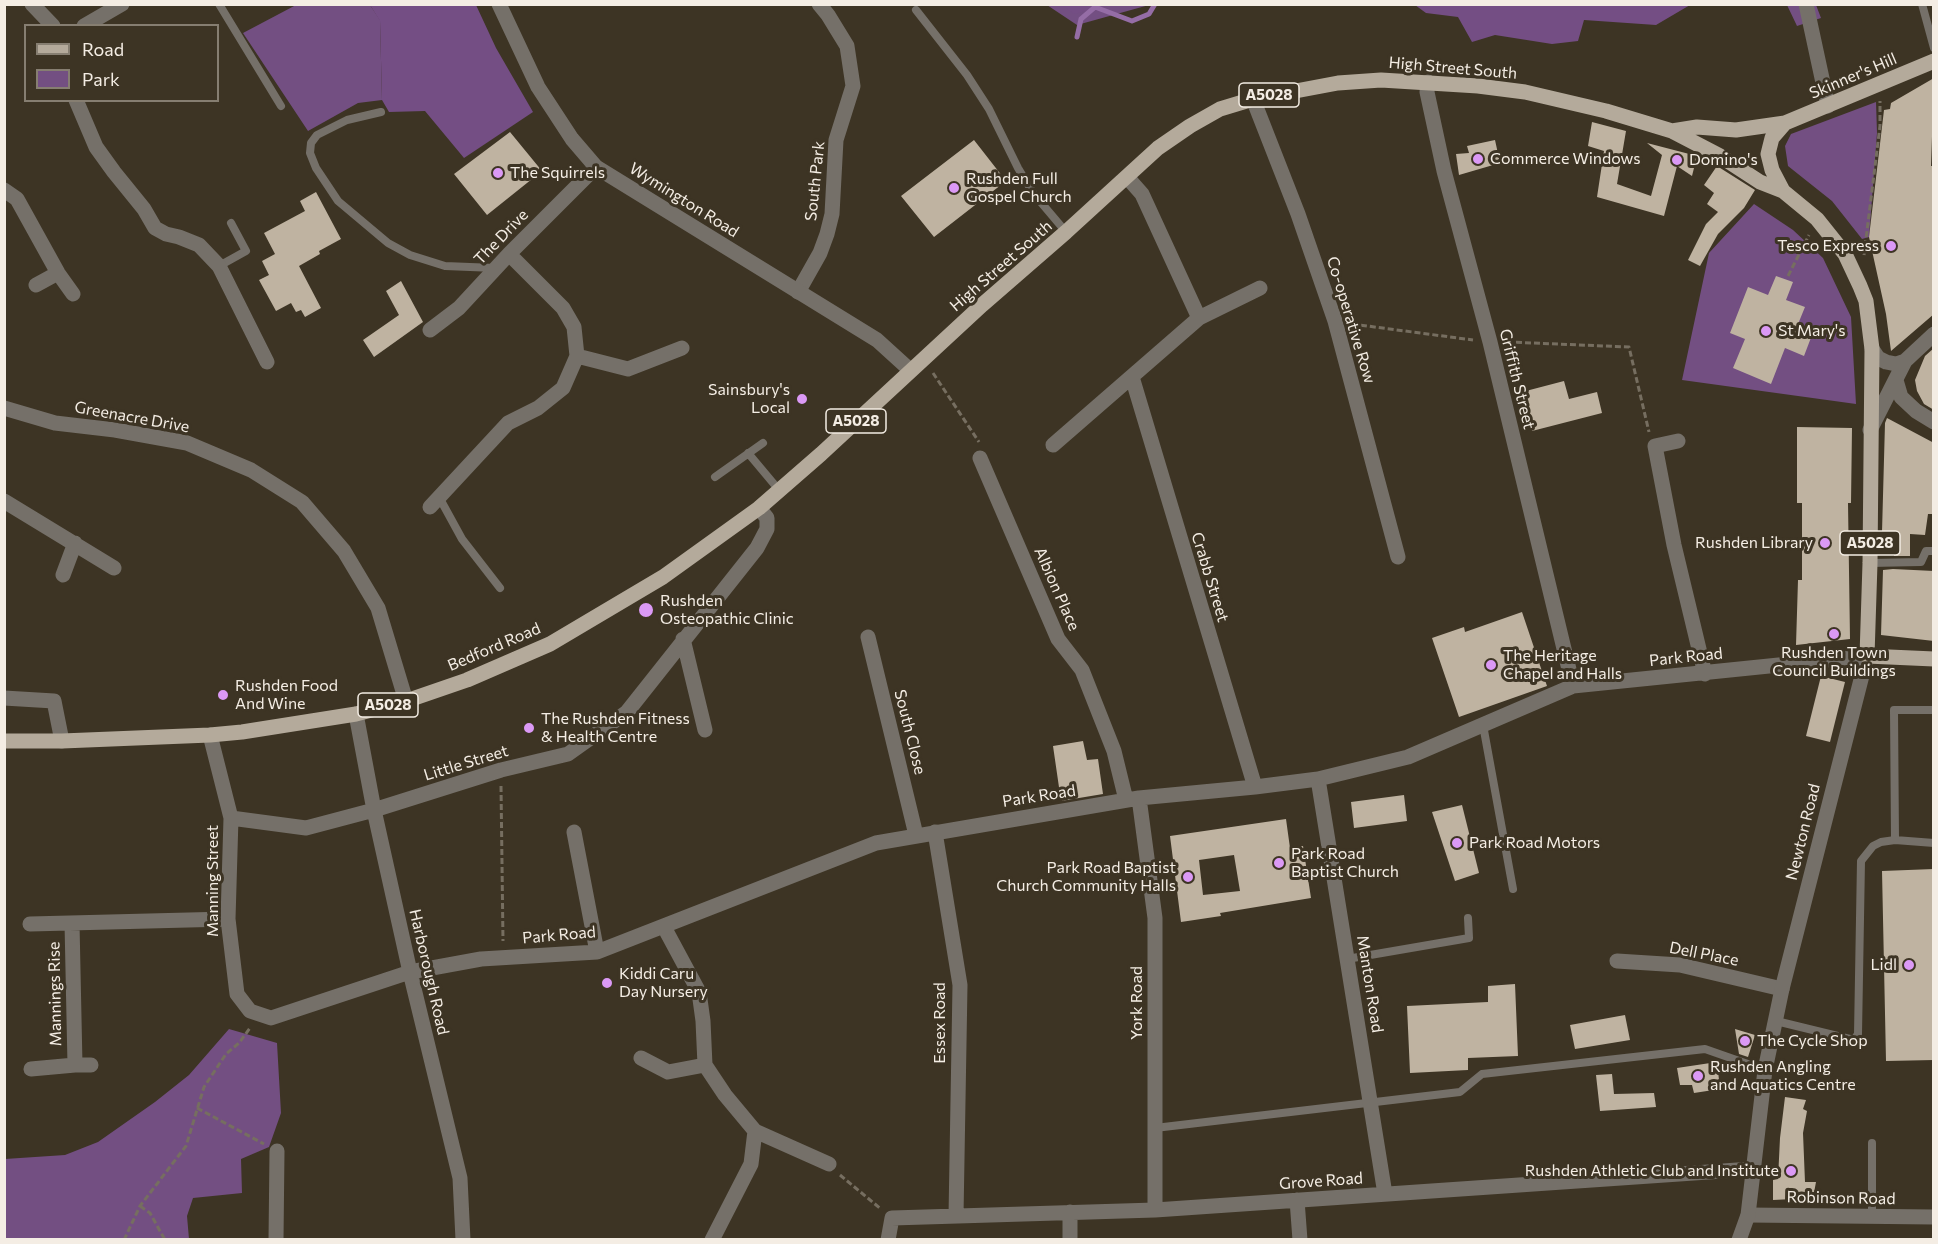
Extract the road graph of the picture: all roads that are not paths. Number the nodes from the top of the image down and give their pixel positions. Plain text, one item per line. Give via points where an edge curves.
1 (32, 4) edge
2 (122, 4) edge
3 (219, 4) edge
4 (499, 4) edge
5 (819, 4) edge
6 (1806, 4) edge
7 (1922, 4) edge
8 (916, 10) dead end
9 (51, 24) edge
10 (87, 24) edge
11 (1934, 48) edge
12 (1934, 61) edge
13 (1428, 82) junction
14 (1253, 99) junction
15 (77, 102) edge
16 (281, 106) dead end
17 (1828, 106) junction
18 (381, 112) dead end
19 (1785, 123) junction
20 (1672, 131) junction
21 (596, 167) junction
22 (1127, 177) junction
23 (4, 190) edge
24 (1783, 191) junction
25 (231, 224) dead end
26 (1066, 232) junction
27 (509, 254) junction
28 (219, 267) junction
29 (496, 268) junction
30 (58, 273) junction
31 (36, 285) dead end
32 (1260, 288) dead end
33 (798, 292) junction
34 (72, 294) dead end
35 (1199, 318) junction
36 (430, 330) dead end
37 (1934, 334) edge
38 (682, 348) dead end
39 (1872, 349) junction
40 (577, 356) junction
41 (1905, 361) junction
42 (267, 362) dead end
43 (910, 370) junction
44 (1132, 376) junction
45 (1896, 380) junction
46 (4, 408) edge
47 (1934, 422) edge
48 (1870, 430) junction
49 (1678, 441) dead end
50 (763, 442) dead end
51 (1053, 445) dead end
52 (748, 453) junction
53 (980, 458) road end
54 (715, 477) dead end
55 (779, 490) junction
56 (4, 501) edge
57 (434, 502) joint
58 (759, 508) junction
59 (75, 543) junction
60 (1934, 551) edge
61 (1398, 557) dead end
62 (1870, 563) junction
63 (114, 568) dead end
64 (63, 575) dead end
65 (500, 588) dead end
66 (868, 637) dead end
67 (683, 639) junction
68 (1867, 656) junction
69 (1934, 659) edge
70 (1705, 674) junction
71 (1573, 686) junction
72 (4, 698) edge
73 (406, 701) junction
74 (1934, 710) edge
75 (356, 714) junction
76 (1483, 725) junction
77 (705, 730) dead end
78 (210, 735) junction
79 (4, 741) edge
80 (62, 741) junction
81 (1318, 779) junction
82 (1255, 787) junction
83 (1133, 799) junction
84 (374, 810) junction
85 (231, 818) junction
86 (574, 832) dead end
87 (935, 832) junction
88 (916, 835) junction
89 (1895, 840) junction
90 (1934, 843) edge
91 (1514, 890) dead end
92 (1468, 918) dead end
93 (228, 919) junction
94 (72, 923) junction
95 (30, 924) dead end
96 (664, 927) junction
97 (597, 952) junction
98 (1347, 959) junction
99 (1617, 961) dead end
100 (410, 972) junction
101 (1782, 989) junction
102 (258, 1014) joint
103 (1776, 1020) junction
104 (640, 1058) dead end
105 (75, 1065) junction
106 (91, 1065) dead end
107 (705, 1065) junction
108 (31, 1068) dead end
109 (1766, 1070) junction
110 (1371, 1104) junction
111 (1155, 1128) junction
112 (754, 1131) junction
113 (1872, 1143) dead end
114 (277, 1151) road end
115 (829, 1164) road end
116 (1752, 1169) junction
117 (1385, 1194) junction
118 (1297, 1200) junction
119 (1155, 1210) junction
120 (1070, 1212) junction
121 (1748, 1215) junction
122 (956, 1216) junction
123 (1872, 1217) junction
124 (1934, 1217) edge
125 (276, 1239) edge
126 (463, 1239) edge
127 (712, 1239) edge
128 (888, 1239) edge
129 (1070, 1239) edge
130 (1300, 1239) edge
131 (1739, 1239) edge

1 - 9 street
2 - 10 street
3 - 16 lane
4 - 21 street, Wymington Road via 538,87
5 - 33 street, South Park via 847,46 853,86 836,141 828,234
6 - 17 street
7 - 11 lane
8 - 26 lane via 990,109 1033,193
12 - 17 main road, Skinner's Hill / A5028
13 - 14 main road, High Street South / A5028 via 1338,83
13 - 20 main road, High Street South / A5028 via 1525,92
13 - 71 street, Griffith Street via 1444,171 1490,342
14 - 22 main road, High Street South / A5028 via 1190,126 1158,148
14 - 61 street, Co-operative Row via 1335,321
15 - 28 street via 96,147 155,228 199,245
17 - 19 main road, Skinner's Hill / A5028
18 - 29 lane via 347,120 316,135 310,143 316,168 338,201 388,243 410,255 445,266
19 - 20 main road, Skinner's Hill / A5028 via 1736,130 1697,127
19 - 24 main road, A5028 via 1772,138 1768,154
20 - 24 main road, High Street South / A5028 via 1760,182
21 - 27 street, The Drive
21 - 33 street, Wymington Road
22 - 26 main road, High Street South / A5028
22 - 35 street via 1142,194
23 - 30 street via 17,199
24 - 39 main road, A5028 via 1817,219 1845,254 1866,301
25 - 28 lane via 246,251
26 - 43 main road, High Street South / A5028
27 - 29 street, The Drive
27 - 40 street via 563,308 574,327
28 - 42 street
29 - 36 street, The Drive via 459,308
30 - 31 street
30 - 34 street
32 - 35 street
33 - 43 street, Wymington Road via 877,340
35 - 44 street
37 - 41 street
38 - 40 street via 628,369
39 - 41 street via 1886,362
39 - 48 main road, A5028
40 - 57 street via 563,388 538,408 508,423
41 - 45 street
43 - 55 main road, Bedford Road / A5028
44 - 51 street
44 - 82 street, Crabb Street
45 - 47 street via 1901,398
45 - 48 street
46 - 73 street, Greenacre Drive via 55,423 187,443 251,470 302,502 344,551 378,608
48 - 62 main road, Newton Road / A5028
49 - 70 street via 1655,446
50 - 52 lane
52 - 54 lane
52 - 55 lane
53 - 83 street, Albion Place via 1058,639 1082,670
55 - 58 main road, Bedford Road / A5028
56 - 59 street
57 - 65 lane
58 - 67 street, Little Street via 768,518 757,548
58 - 73 main road, Bedford Road / A5028 via 663,577 550,644
59 - 63 street
59 - 64 street
60 - 62 lane via 1926,551 1921,562
62 - 68 main road, Newton Road / A5028
66 - 88 street, South Close
67 - 77 street
67 - 84 street, Little Street via 627,712 568,754 501,770
68 - 69 main road
68 - 70 street, Park Road
68 - 101 street, Newton Road
70 - 71 street, Park Road
71 - 76 street, Park Road
72 - 80 street via 54,701
73 - 75 main road, Bedford Road / A5028
74 - 89 lane via 1894,710
75 - 78 main road, Bedford Road / A5028
75 - 84 street, Harborough Road
76 - 81 street, Park Road via 1408,758
76 - 91 lane
78 - 80 main road, Bedford Road / A5028
78 - 85 street, Manning Street
79 - 80 main road, Bedford Road / A5028
81 - 82 street, Park Road
81 - 98 street, Manton Road
82 - 83 street, Park Road
83 - 87 street, Park Road
83 - 111 street, York Road via 1155,918
84 - 85 street, Little Street via 306,828
84 - 100 street, Harborough Road
85 - 93 street, Manning Street
86 - 97 street
87 - 88 street, Park Road
87 - 122 street, Essex Road via 960,985
88 - 96 street, Park Road via 876,843
89 - 90 lane
89 - 103 lane via 1873,846 1861,861 1858,1034 1854,1040
92 - 98 lane via 1469,938
93 - 94 street, Mannings Rise
93 - 102 street, Manning Street via 237,994 250,1011
94 - 95 street, Mannings Rise
94 - 105 street, Mannings Rise
96 - 97 street, Park Road
96 - 107 street via 699,992
97 - 100 street, Park Road via 481,959
98 - 110 street, Manton Road
99 - 101 street, Dell Place via 1680,965
100 - 102 street, Park Road via 271,1018
100 - 126 street, Harborough Road via 460,1178
101 - 103 street, Newton Road
103 - 109 street, Newton Road
104 - 107 street via 668,1072
105 - 106 street, Mannings Rise
105 - 108 street, Mannings Rise
107 - 112 street
109 - 110 lane via 1705,1049 1482,1074 1460,1092
109 - 116 street, Newton Road
110 - 111 lane
110 - 117 street, Manton Road
111 - 119 street, York Road
112 - 115 street
112 - 127 street via 751,1164
113 - 123 lane
114 - 125 street
116 - 117 street, Grove Road
116 - 121 street, Newton Road
117 - 118 street, Grove Road
118 - 119 street, Grove Road
118 - 130 street
119 - 120 street, Grove Road
120 - 122 street, Grove Road
120 - 129 street
121 - 123 street, Robinson Road
121 - 131 street, Newton Road
122 - 128 street, Grove Road via 892,1218
123 - 124 street, Robinson Road

